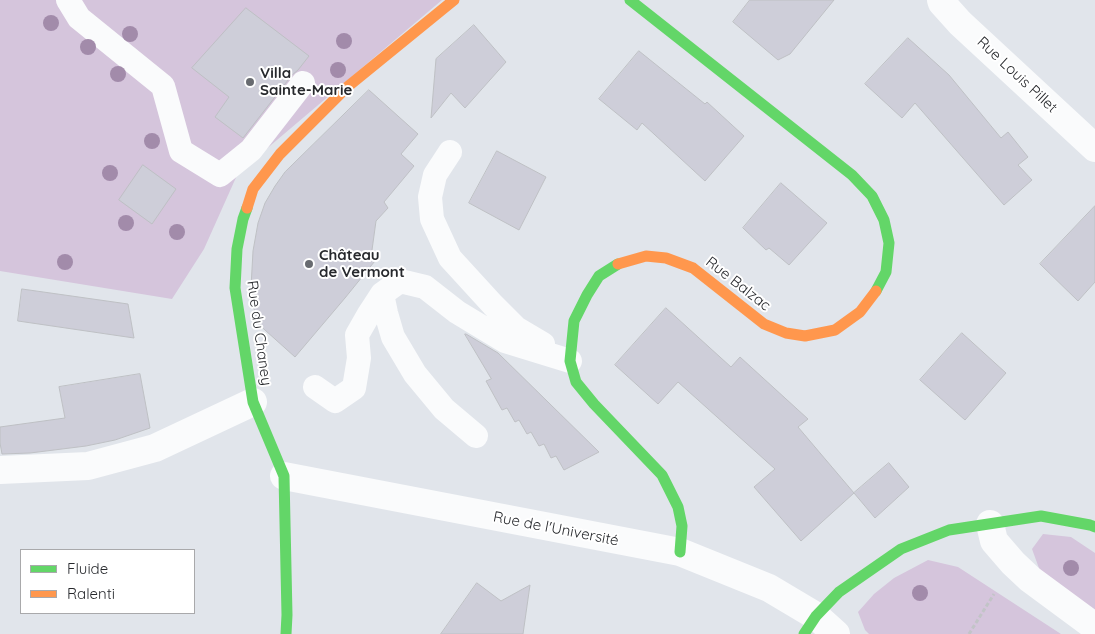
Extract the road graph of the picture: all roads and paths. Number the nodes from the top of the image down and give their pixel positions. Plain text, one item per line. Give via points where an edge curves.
1 (51, 0) edge
2 (454, 0) edge
3 (630, 0) edge
4 (941, 0) edge
5 (73, 9) edge
6 (303, 83) dead end
7 (1095, 148) edge
8 (450, 152) dead end
9 (382, 294) junction
10 (570, 361) junction
11 (314, 388) dead end
12 (253, 402) junction
13 (476, 436) dead end
14 (0, 470) edge
15 (284, 476) junction
16 (990, 524) junction
17 (1095, 527) edge
18 (680, 552) junction
19 (810, 625) edge
20 (1095, 626) edge
21 (286, 634) edge
22 (836, 634) edge

1 - 5 lane
2 - 12 street, Rue du Chaney via 346,88 280,154 253,189 236,249 235,288
3 - 10 street, Rue Balzac via 859,182 872,196 884,220 889,243 886,272 860,312 835,330 805,336 764,324 693,268 666,258 646,256 619,263 599,276 587,295 574,321
4 - 7 street, Rue Louis Pillet via 960,23
5 - 6 lane via 163,86 181,151 220,176 251,150
8 - 10 lane via 435,175 430,197 432,219 450,258 516,328
9 - 10 lane via 400,281 425,287 457,312 505,341
9 - 11 lane via 357,335 359,358 354,388 335,401
9 - 13 lane via 393,337 415,374 444,410
10 - 18 street, Rue Balzac via 576,382 662,475 678,507 682,526
12 - 14 street via 155,448 88,466
12 - 15 street, Rue du Chaney
15 - 18 street, Rue de l'Université
15 - 21 street, Rue du Chaney
16 - 17 street via 1041,516
16 - 19 street via 949,530 901,549 839,592
16 - 20 street via 994,541 1024,573
18 - 19 street, Rue de l'Université via 769,588
19 - 22 street, Rue de l'Université

